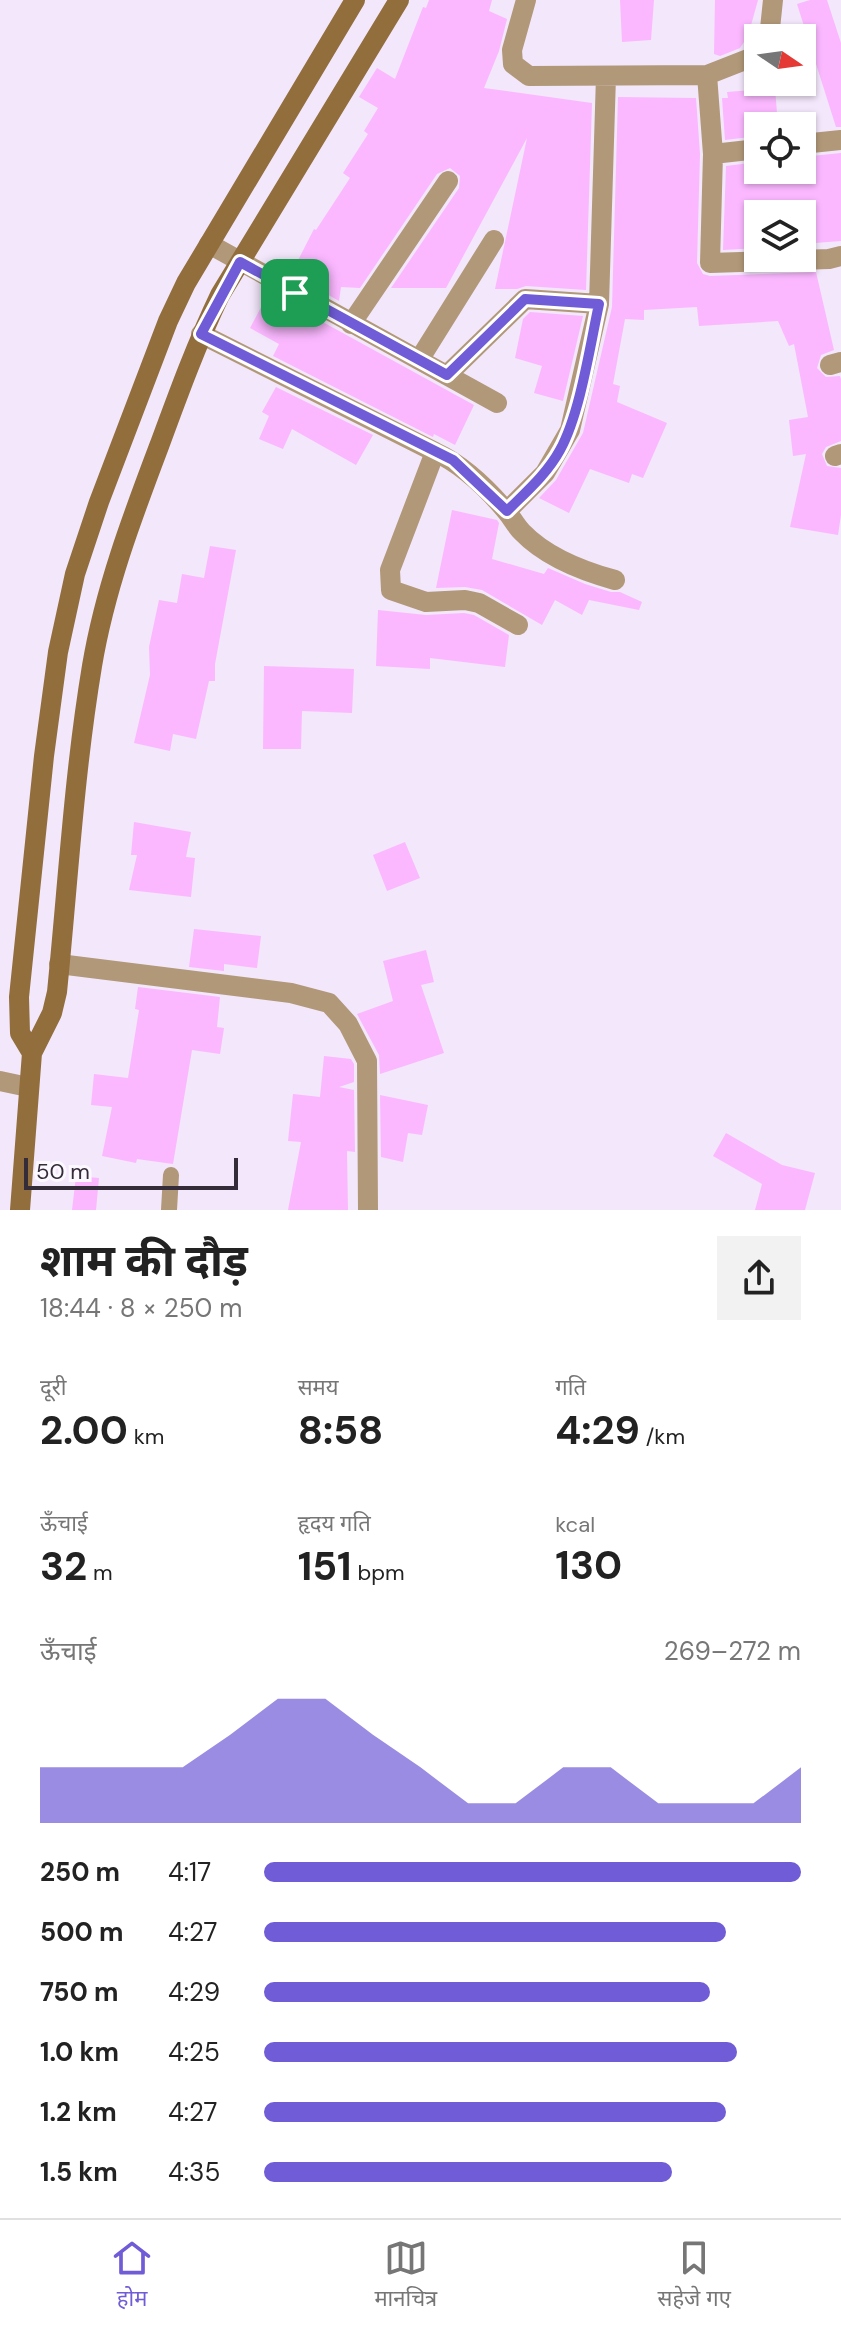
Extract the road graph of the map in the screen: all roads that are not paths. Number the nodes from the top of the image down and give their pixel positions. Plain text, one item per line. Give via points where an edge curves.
1 (355, 0) edge
2 (399, 0) edge
3 (526, 0) edge
4 (773, 0) edge
5 (770, 24) edge
6 (744, 60) edge
7 (707, 75) junction
8 (606, 76) junction
9 (841, 140) edge
10 (816, 143) edge
11 (744, 151) edge
12 (713, 154) junction
13 (448, 181) dead end
14 (494, 240) dead end
15 (209, 244) junction
16 (841, 256) edge
17 (240, 262) junction
18 (599, 304) junction
19 (351, 324) junction
20 (201, 334) junction
21 (419, 360) junction
22 (447, 375) junction
23 (497, 403) dead end
24 (435, 452) junction
25 (507, 511) junction
26 (615, 580) dead end
27 (518, 625) dead end
28 (59, 964) junction
29 (32, 1053) junction
30 (0, 1081) edge
31 (28, 1087) junction
32 (171, 1175) dead end
33 (20, 1210) edge
34 (169, 1210) edge
35 (368, 1210) edge

1 - 15 street
2 - 17 street
3 - 8 street via 512,50 518,71 529,76
4 - 5 street
6 - 7 street
7 - 8 street
7 - 12 street
8 - 18 street
9 - 10 street
11 - 12 street
12 - 16 street via 710,263
13 - 19 street
14 - 21 street
15 - 17 street
15 - 29 street via 168,321 75,574 58,652 22,965 20,1033
17 - 19 street
17 - 20 street
18 - 22 street via 525,299
18 - 25 street via 570,430 545,473
19 - 21 street
20 - 24 street
20 - 28 street via 109,587 77,769
21 - 22 street
22 - 23 street
24 - 25 street via 465,470
24 - 27 street via 390,570 391,590 426,602 479,603
25 - 26 street via 548,553
28 - 29 street via 52,1013
28 - 35 street via 291,993 329,1003 348,1024 367,1061
29 - 31 street
30 - 31 street
31 - 33 street
32 - 34 lane

